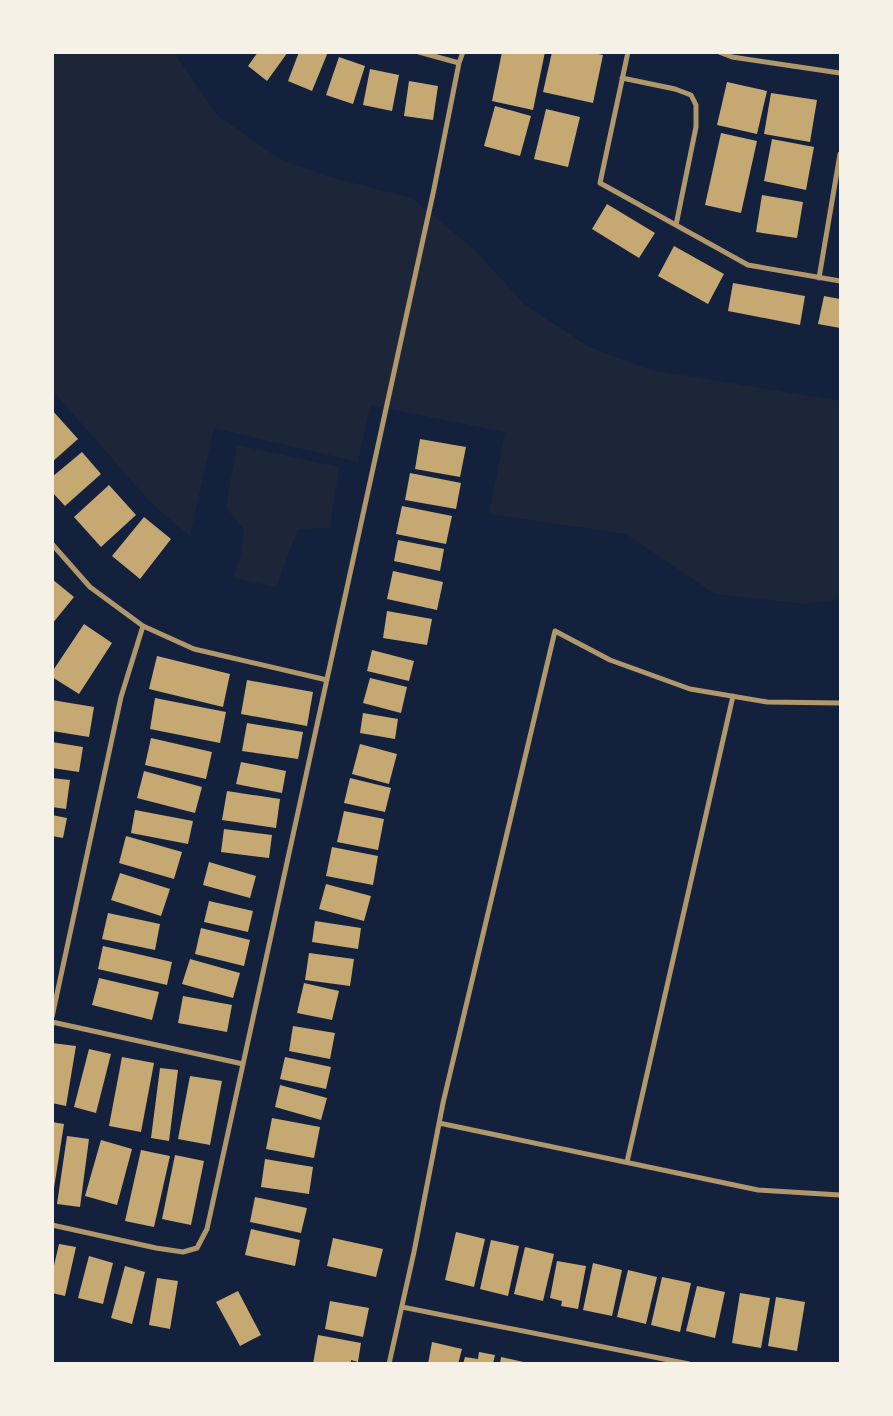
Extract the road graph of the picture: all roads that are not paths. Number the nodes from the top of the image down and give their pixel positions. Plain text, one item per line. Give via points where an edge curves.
1 (419, 52) edge
2 (463, 52) edge
3 (628, 52) edge
4 (719, 52) edge
5 (459, 63) junction
6 (840, 73) edge
7 (622, 78) junction
8 (840, 154) edge
9 (676, 225) junction
10 (819, 278) junction
11 (840, 281) edge
12 (52, 544) edge
13 (143, 626) junction
14 (327, 680) junction
15 (733, 696) junction
16 (840, 703) edge
17 (52, 1017) edge
18 (52, 1022) edge
19 (243, 1064) junction
20 (439, 1123) junction
21 (627, 1162) junction
22 (840, 1195) edge
23 (52, 1225) edge
24 (402, 1307) junction
25 (390, 1364) edge
26 (689, 1364) edge

1 - 5 street
2 - 5 street
3 - 7 street
4 - 6 street via 732,57
5 - 14 street
7 - 9 street via 600,183
7 - 9 street via 676,88 691,95 696,105 696,127
8 - 10 street
9 - 10 street via 748,265
10 - 11 street
12 - 13 street via 90,587
13 - 14 street via 194,649
13 - 17 street via 121,697
14 - 19 street
15 - 16 street via 767,702
15 - 20 street via 690,689 610,660 555,631
15 - 21 street
18 - 19 street
19 - 23 street via 207,1229 196,1248 183,1252 156,1248
20 - 21 street
20 - 24 street
21 - 22 street via 758,1190
24 - 25 street
24 - 26 street

